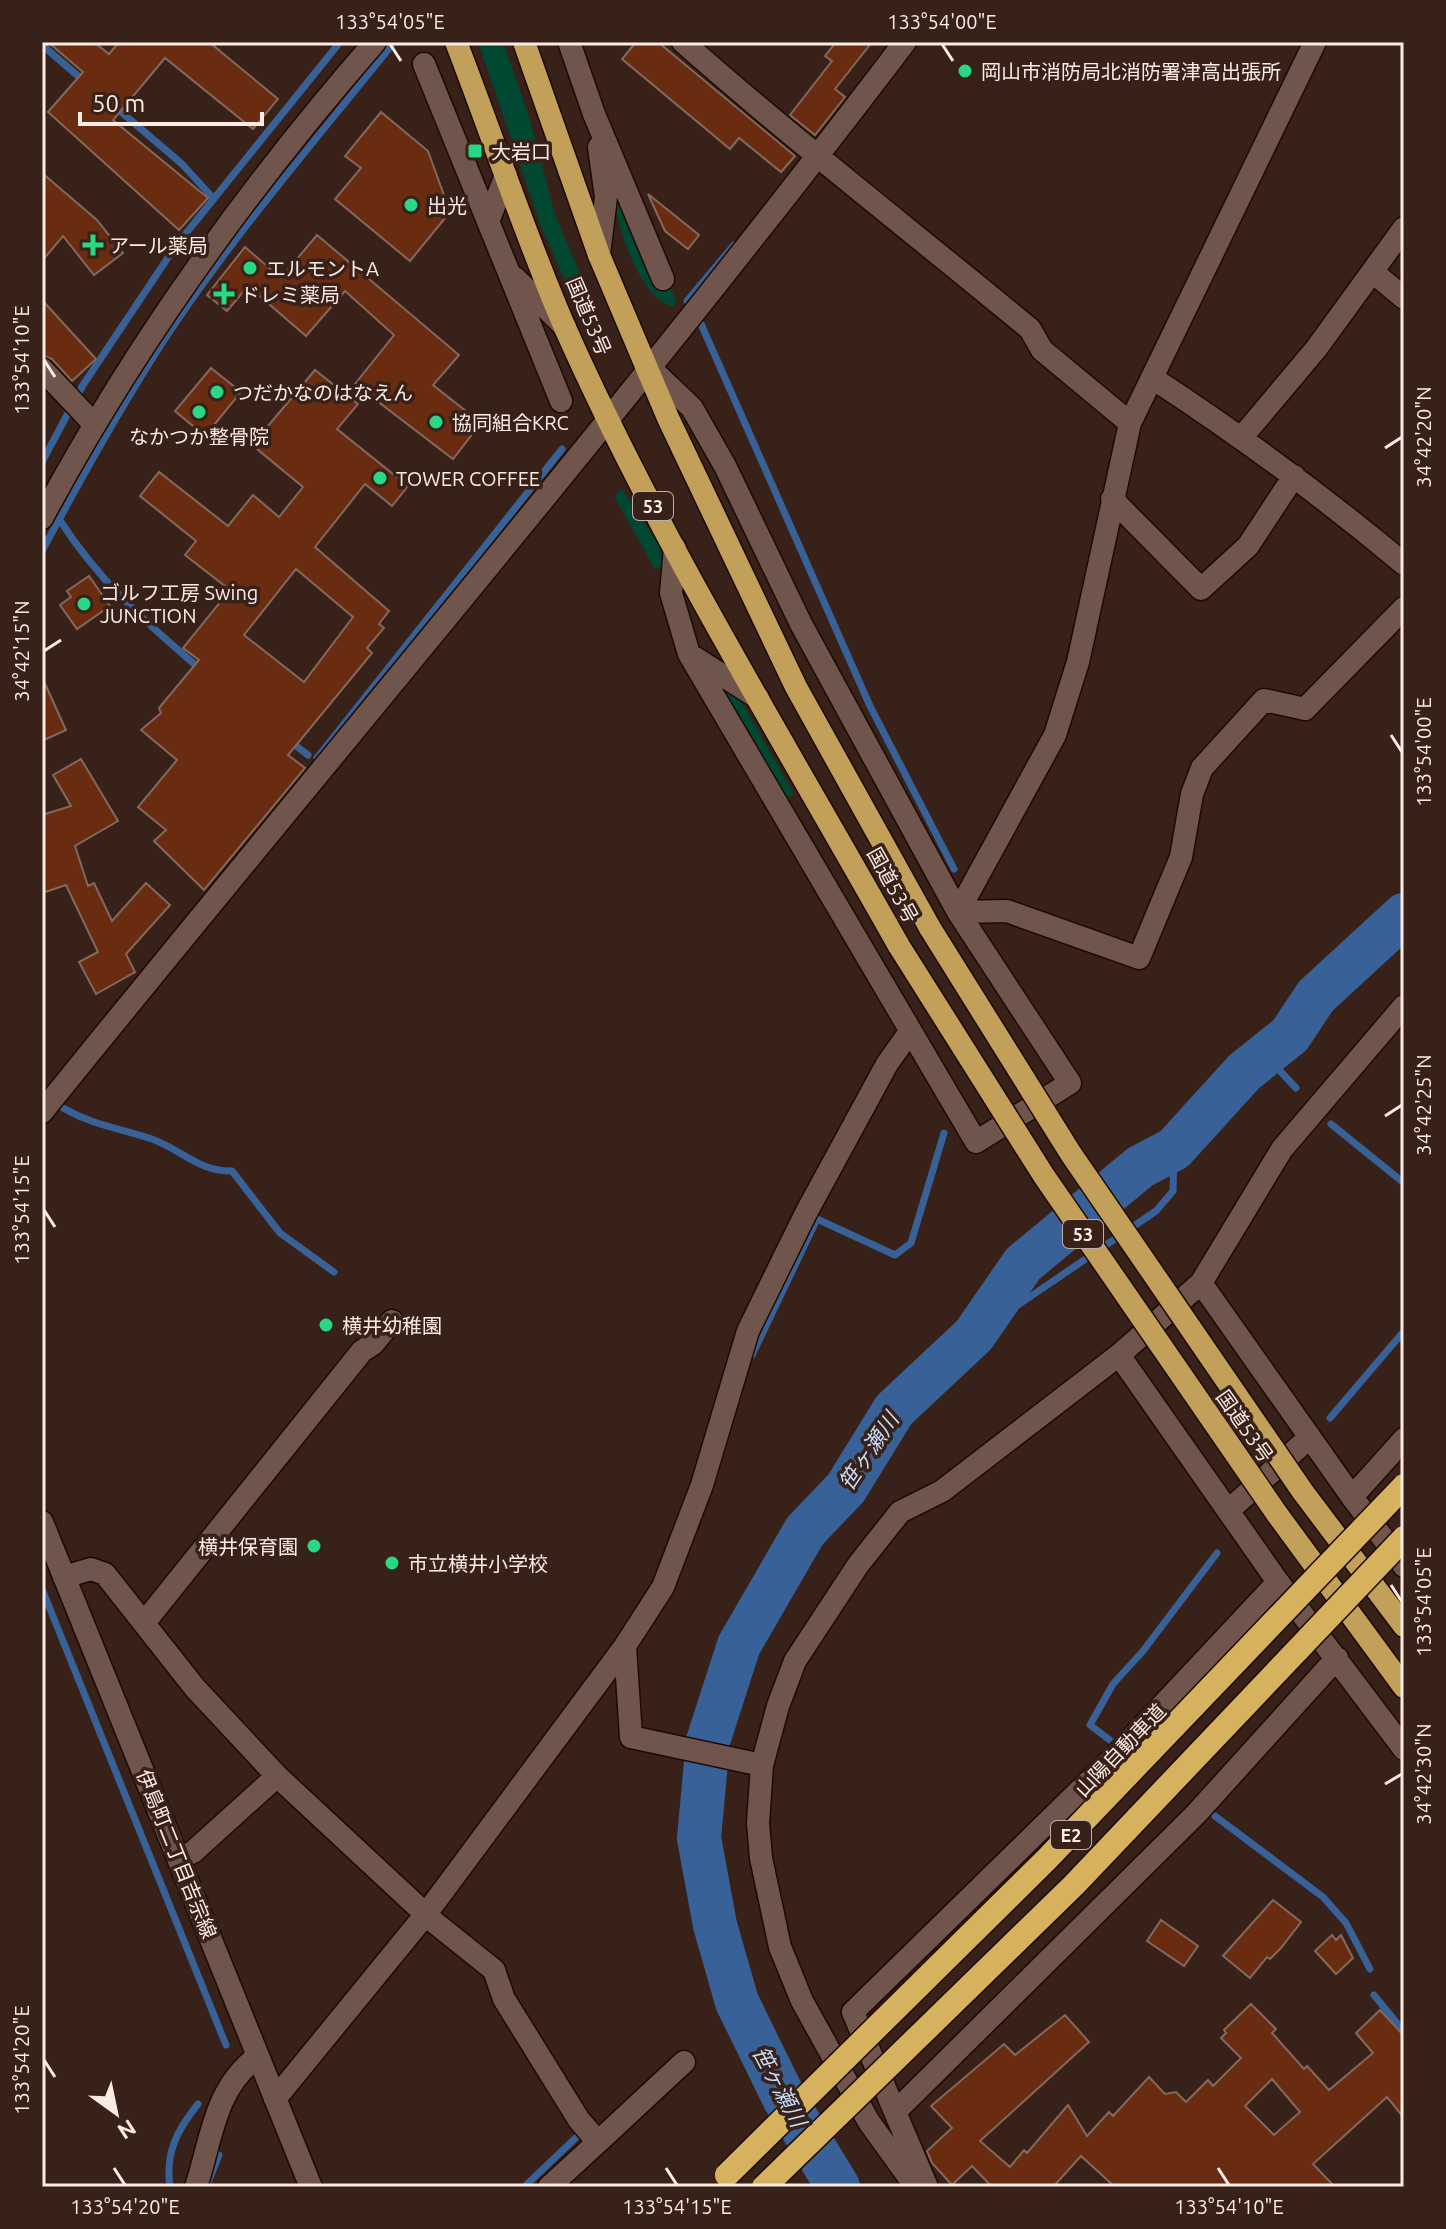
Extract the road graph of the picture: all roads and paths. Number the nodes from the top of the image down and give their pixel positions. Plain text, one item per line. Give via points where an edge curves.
1 (375, 42) edge
2 (456, 42) edge
3 (524, 42) edge
4 (569, 42) edge
5 (683, 42) edge
6 (905, 42) edge
7 (1315, 42) edge
8 (424, 64) dead end
9 (594, 114) junction
10 (820, 154) junction
11 (506, 175) junction
12 (488, 222) junction
13 (1404, 228) edge
14 (599, 255) junction
15 (508, 271) junction
16 (1374, 273) junction
17 (663, 279) dead end
18 (1404, 298) edge
19 (566, 328) junction
20 (649, 367) junction
21 (42, 369) edge
22 (1154, 379) junction
23 (561, 401) dead end
24 (609, 418) junction
25 (93, 423) junction
26 (1130, 423) junction
27 (1242, 437) junction
28 (1294, 476) junction
29 (1112, 499) junction
30 (42, 518) edge
31 (675, 548) junction
32 (1404, 564) edge
33 (1404, 608) edge
34 (689, 654) junction
35 (758, 698) junction
36 (958, 912) junction
37 (1404, 1006) edge
38 (909, 1033) junction
39 (42, 1112) edge
40 (1201, 1283) junction
41 (392, 1321) dead end
42 (1119, 1355) junction
43 (1310, 1437) junction
44 (1404, 1439) edge
45 (1404, 1486) edge
46 (1352, 1497) junction
47 (1228, 1511) junction
48 (42, 1522) edge
49 (1404, 1538) edge
50 (1404, 1566) edge
51 (64, 1577) junction
52 (1278, 1582) junction
53 (144, 1623) junction
54 (1404, 1626) edge
55 (625, 1646) junction
56 (1337, 1658) junction
57 (1404, 1687) edge
58 (1404, 1749) edge
59 (755, 1763) junction
60 (277, 1776) junction
61 (180, 1858) junction
62 (426, 1914) junction
63 (258, 2056) junction
64 (684, 2062) dead end
65 (275, 2099) junction
66 (895, 2112) junction
67 (590, 2133) junction
68 (727, 2175) dead end
69 (196, 2187) edge
70 (311, 2187) edge
71 (549, 2187) edge
72 (764, 2187) edge
73 (916, 2187) edge
74 (927, 2187) edge

1 - 25 street via 233,217 153,327
2 - 11 highway, 国道53号 / 53
3 - 14 highway, 国道53号 / 53
4 - 9 street
5 - 10 street via 767,116
6 - 10 street
7 - 22 street
8 - 12 street
9 - 14 street via 606,197
9 - 17 street
10 - 20 street
10 - 26 street via 1030,329 1042,350
11 - 12 street
11 - 19 highway, 国道53号 / 53
12 - 15 street
13 - 16 street
14 - 20 highway, 国道53号 / 53
15 - 19 street
15 - 23 street
16 - 18 street
16 - 27 street
19 - 24 highway, 国道53号 / 53
20 - 24 street
20 - 36 street via 692,408 725,466 801,624
20 - 54 highway, 国道53号 / 53, bridge via 668,418 796,687 930,928 1071,1154 1303,1492
21 - 25 street
22 - 26 street
22 - 27 street
24 - 31 highway, 国道53号 / 53
24 - 39 street
25 - 30 street
26 - 29 street
27 - 28 street
28 - 29 street via 1248,546 1201,589
28 - 32 street
29 - 36 street via 1078,662 1055,735
31 - 34 street via 671,593
31 - 35 highway, 国道53号 / 53
33 - 36 street via 1305,709 1264,700 1202,768 1181,857 1139,958 1007,911
34 - 35 street
34 - 38 street
35 - 57 highway, 国道53号 / 53, bridge via 899,946 1044,1176 1277,1514
36 - 38 street via 1070,1083 976,1142
37 - 40 street via 1282,1149
38 - 55 street via 806,1213 748,1331 671,1571
40 - 42 street
40 - 43 street
41 - 53 street via 362,1351
42 - 47 street
42 - 59 street via 942,1491 900,1512 795,1661
43 - 46 street
43 - 47 street
44 - 46 street
45 - 68 highway, 山陽自動車道 / E2, bridge via 1059,1848
46 - 50 street
47 - 52 street
48 - 51 street, 伊島町二丁目吉宗線
49 - 72 highway, E2, bridge via 1074,1885
51 - 53 street via 91,1569 105,1574
51 - 61 street, 伊島町二丁目吉宗線
52 - 56 street
52 - 66 street via 1113,1758 853,2012
53 - 60 street via 195,1688
55 - 59 street via 631,1737
55 - 62 street
56 - 58 street
56 - 66 street via 1196,1814
59 - 73 street via 761,1858 780,1947 802,2001 869,2122
60 - 61 street
60 - 62 street
61 - 63 street, 伊島町二丁目吉宗線
62 - 65 street
62 - 67 street via 494,1970 504,1999
63 - 65 street, 伊島町二丁目吉宗線
63 - 69 street via 230,2082 217,2109
64 - 67 street
65 - 70 street, 伊島町二丁目吉宗線
66 - 74 street
67 - 71 street

